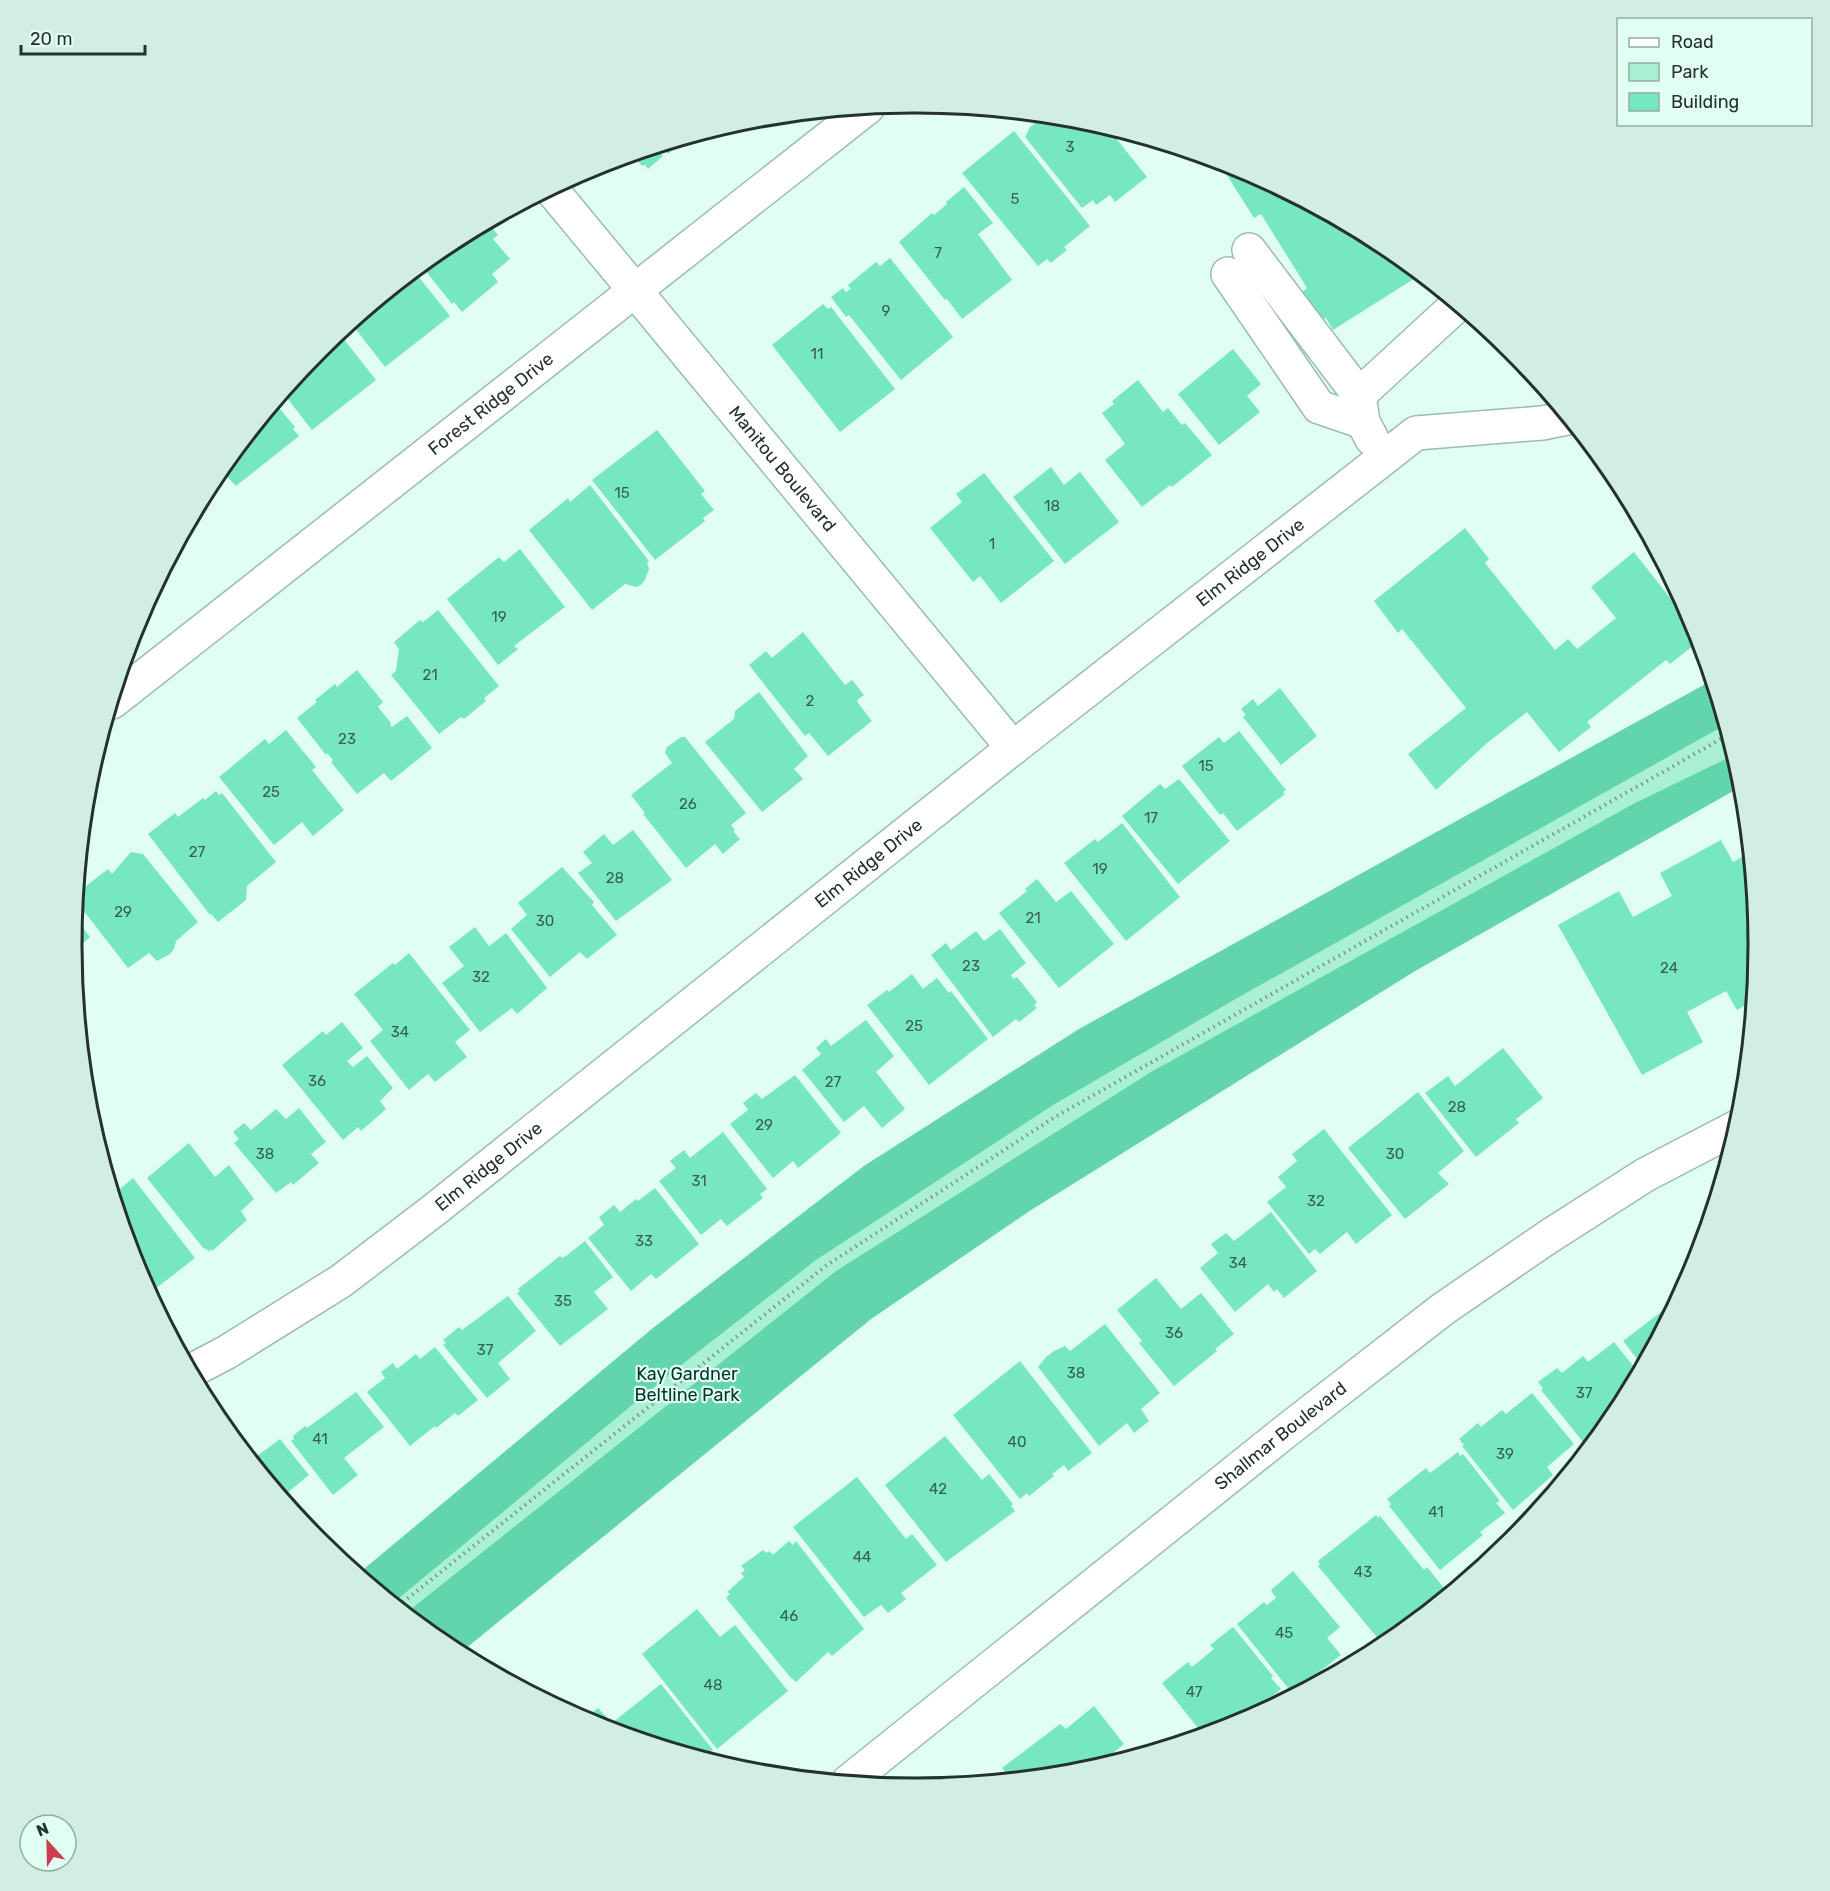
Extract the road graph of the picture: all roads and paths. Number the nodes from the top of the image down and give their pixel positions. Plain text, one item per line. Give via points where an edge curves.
1 (856, 115) edge
2 (556, 195) edge
3 (1249, 250) dead end
4 (1228, 274) dead end
5 (634, 290) junction
6 (1452, 310) edge
7 (1361, 409) junction
8 (1559, 420) edge
9 (1384, 458) junction
10 (122, 694) edge
11 (1721, 739) edge
12 (1013, 748) junction
13 (1726, 1133) edge
14 (198, 1368) edge
15 (403, 1602) edge
16 (863, 1776) edge

1 - 5 street, Forest Ridge Drive
2 - 5 street, Manitou Boulevard
3 - 7 street
4 - 7 street via 1319,407
5 - 10 street, Forest Ridge Drive
5 - 12 street, Manitou Boulevard
6 - 7 street
7 - 9 street
8 - 9 street, Elm Ridge Drive via 1416,433
9 - 12 street, Elm Ridge Drive
11 - 15 path via 1055,1117 827,1264
12 - 14 street, Elm Ridge Drive via 341,1281
13 - 16 street, Shallmar Boulevard via 1645,1175 1443,1309 1286,1431

